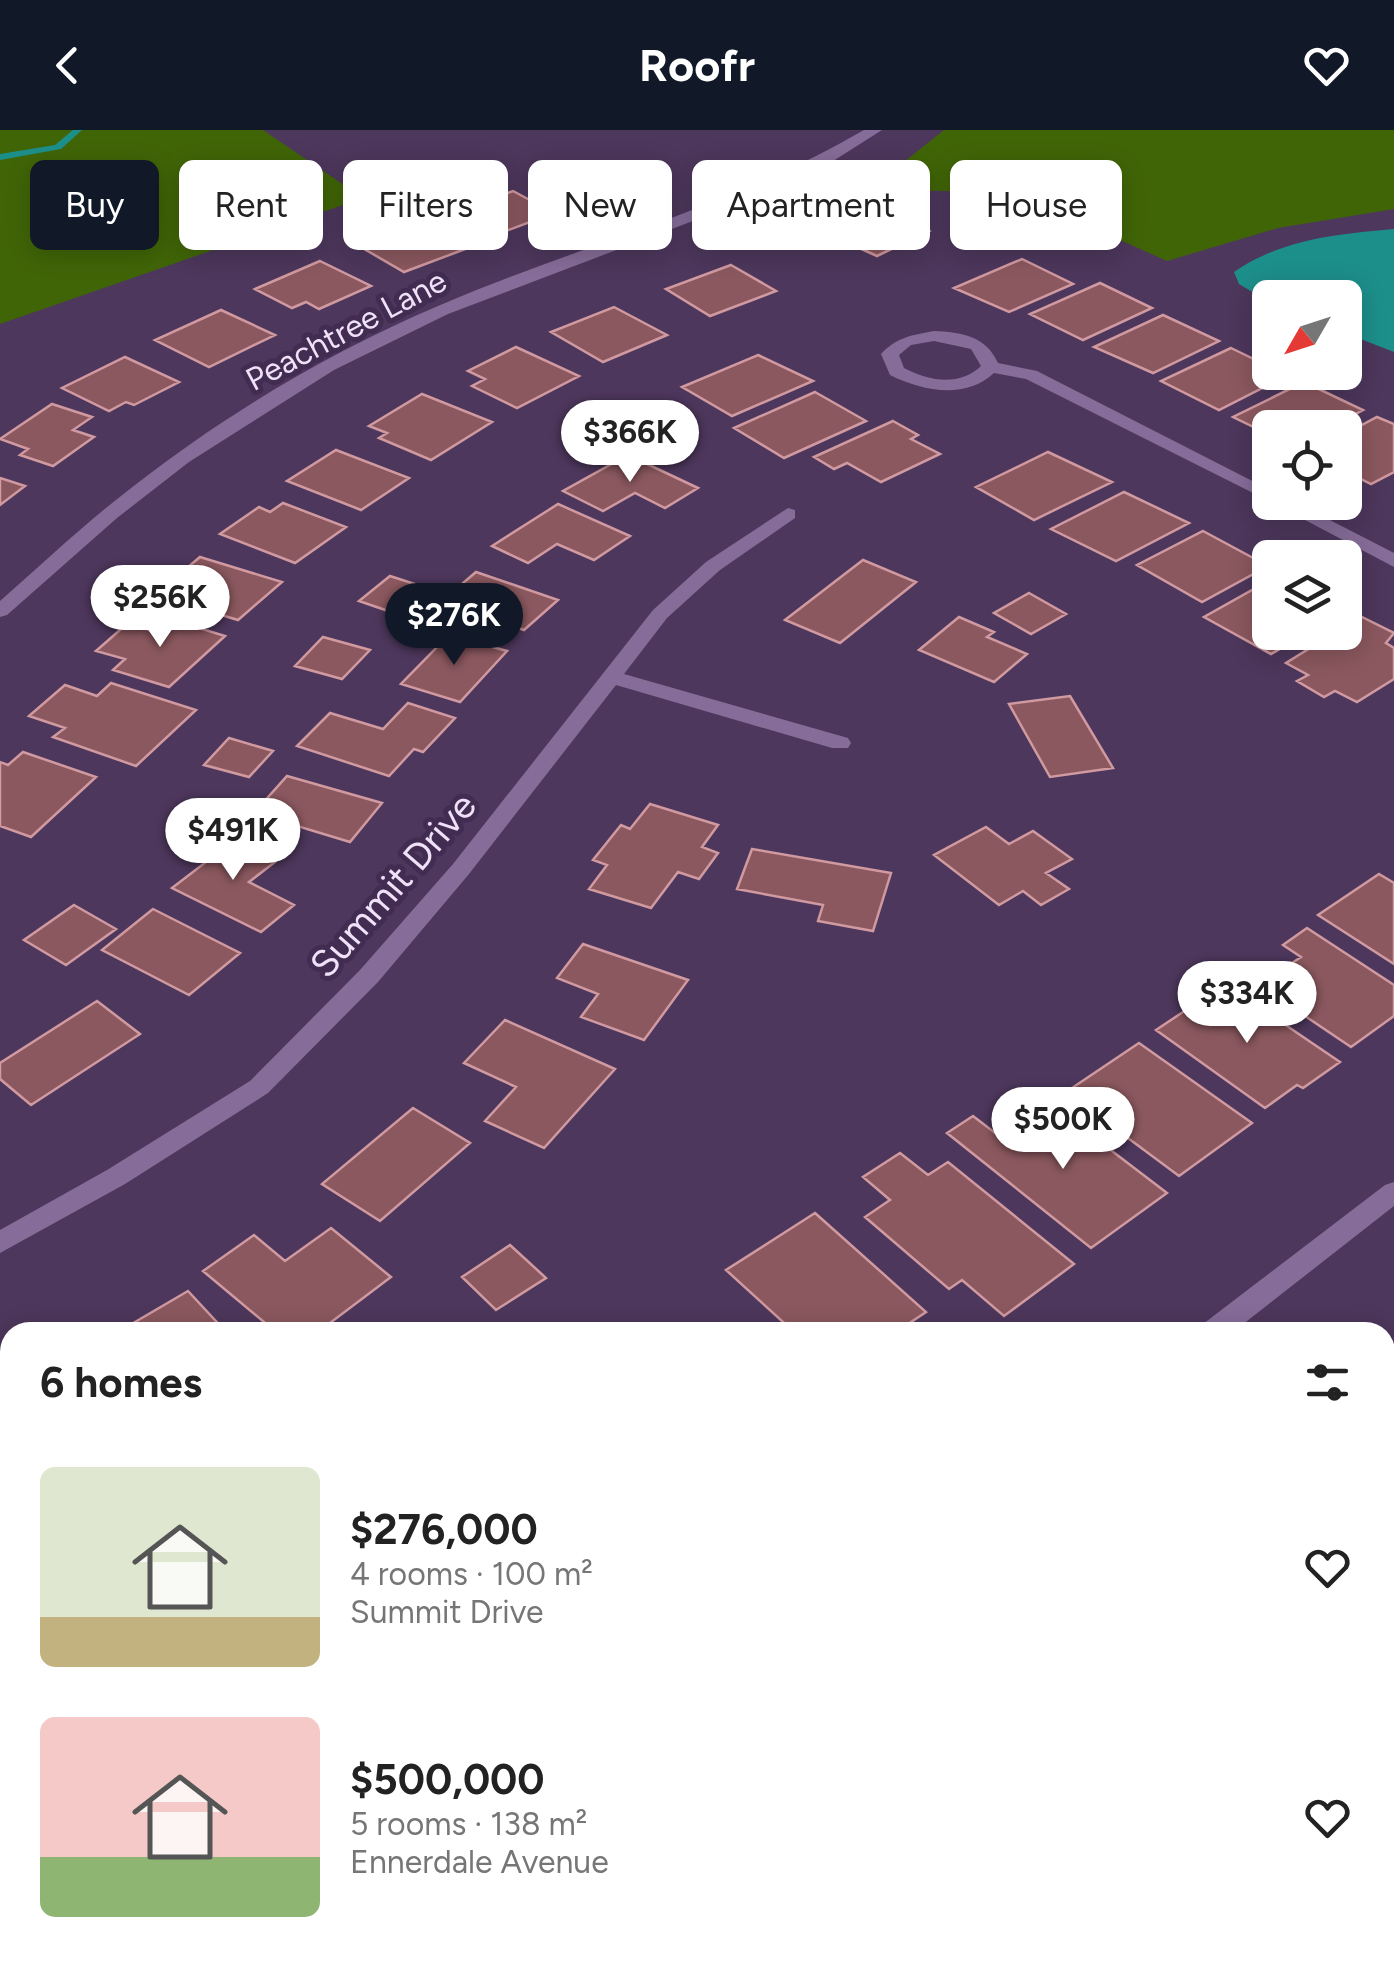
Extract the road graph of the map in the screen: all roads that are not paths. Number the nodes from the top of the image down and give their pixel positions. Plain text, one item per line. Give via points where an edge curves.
1 (874, 130) edge
2 (990, 367) junction
3 (1252, 488) edge
4 (788, 514) dead end
5 (1315, 520) edge
6 (1394, 560) edge
7 (0, 612) edge
8 (611, 677) junction
9 (840, 742) dead end
10 (1394, 1192) edge
11 (0, 1242) edge
12 (1226, 1322) edge

1 - 7 street, Peachtree Lane via 773,184 548,266 338,360 148,483
2 - 2 street via 985,351 949,337 906,341 890,354 896,371 923,383 958,384
2 - 3 street via 1031,375
4 - 8 street, Summit Drive via 660,614
5 - 6 street
8 - 9 street
8 - 11 street, Summit Drive via 450,882 369,976 259,1086
10 - 12 street

